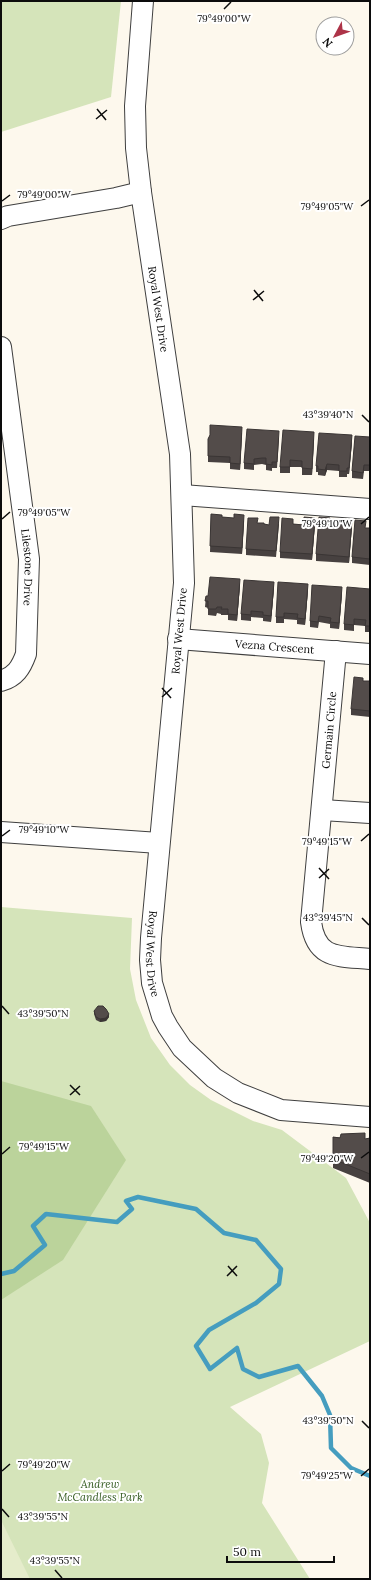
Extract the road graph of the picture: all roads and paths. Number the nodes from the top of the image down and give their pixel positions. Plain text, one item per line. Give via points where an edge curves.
1 (143, 1) edge
2 (141, 192) junction
3 (1, 219) edge
4 (1, 348) edge
5 (182, 495) junction
6 (370, 509) edge
7 (178, 639) junction
8 (336, 651) junction
9 (370, 654) edge
10 (1, 681) edge
11 (322, 810) junction
12 (370, 813) edge
13 (1, 832) edge
14 (159, 842) junction
15 (370, 959) edge
16 (370, 1117) edge

1 - 2 street, Royal West Drive via 135,106
2 - 3 street
2 - 5 street, Royal West Drive via 180,454
4 - 10 street, Lilestone Drive via 29,559 26,654 16,674
5 - 6 street
5 - 7 street, Royal West Drive via 184,583
7 - 8 street, Vezna Crescent
7 - 14 street, Royal West Drive
8 - 9 street, Vezna Crescent
8 - 11 street, Germain Circle
11 - 12 street
11 - 15 street, Germain Circle via 311,922 313,935 318,946 327,952
13 - 14 street
14 - 16 street, Royal West Drive via 151,938 152,983 162,1016 182,1048 214,1078 238,1093 281,1110

